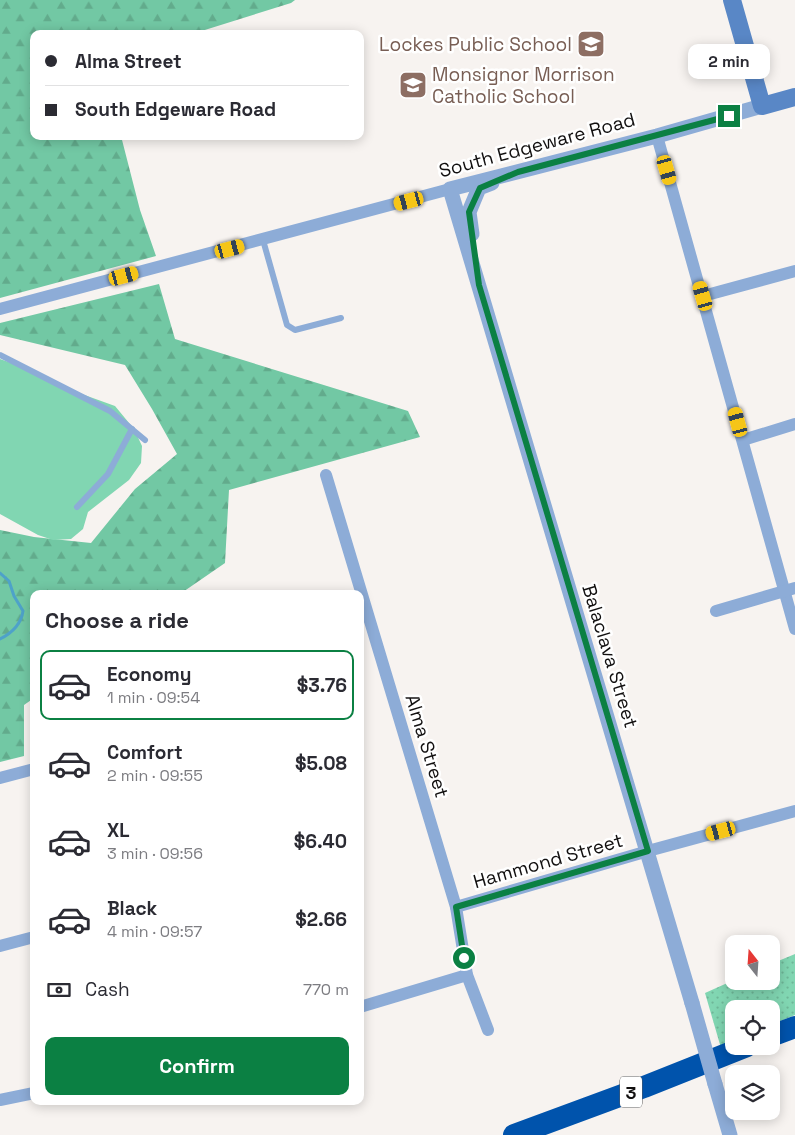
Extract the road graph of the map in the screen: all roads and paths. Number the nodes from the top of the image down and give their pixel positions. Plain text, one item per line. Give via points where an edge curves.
1 (732, 0) edge
2 (795, 97) edge
3 (762, 106) junction
4 (657, 136) junction
5 (518, 172) junction
6 (450, 190) junction
7 (263, 240) junction
8 (795, 271) edge
9 (479, 285) junction
10 (703, 296) junction
11 (0, 309) edge
12 (341, 318) dead end
13 (0, 355) edge
14 (795, 424) edge
15 (132, 429) junction
16 (145, 440) dead end
17 (743, 440) junction
18 (326, 474) dead end
19 (76, 507) dead end
20 (361, 590) edge
21 (790, 590) edge
22 (364, 601) edge
23 (716, 612) dead end
24 (795, 629) edge
25 (30, 770) edge
26 (0, 778) edge
27 (795, 811) edge
28 (648, 851) junction
29 (456, 907) junction
30 (30, 938) edge
31 (0, 946) edge
32 (467, 975) junction
33 (364, 1006) edge
34 (795, 1027) edge
35 (488, 1030) dead end
36 (780, 1033) edge
37 (725, 1055) edge
38 (30, 1094) edge
39 (0, 1100) edge
40 (514, 1135) edge
41 (730, 1135) edge

1 - 3 main road
2 - 3 main road, South Edgeware Road
3 - 4 street, South Edgeware Road
4 - 5 street, South Edgeware Road
4 - 10 street
5 - 6 street, South Edgeware Road
5 - 9 street via 480,188 469,212
6 - 7 street, South Edgeware Road
6 - 9 street, Balaclava Street
7 - 11 street, South Edgeware Road
7 - 12 lane via 287,325 295,330
8 - 10 street
9 - 28 street, Balaclava Street
10 - 17 street
13 - 15 lane via 110,410
14 - 17 street
15 - 16 lane
15 - 19 lane via 108,474
17 - 21 street
18 - 20 street, Alma Street
21 - 23 street
21 - 24 street
22 - 29 street, Alma Street
25 - 26 street
27 - 28 street, Hammond Street
28 - 29 street, Hammond Street
28 - 41 street, Balaclava Street, bridge
29 - 32 street, Alma Street
30 - 31 street
32 - 33 street
32 - 35 street, Alma Street
34 - 36 highway
37 - 40 highway, 3
38 - 39 street

